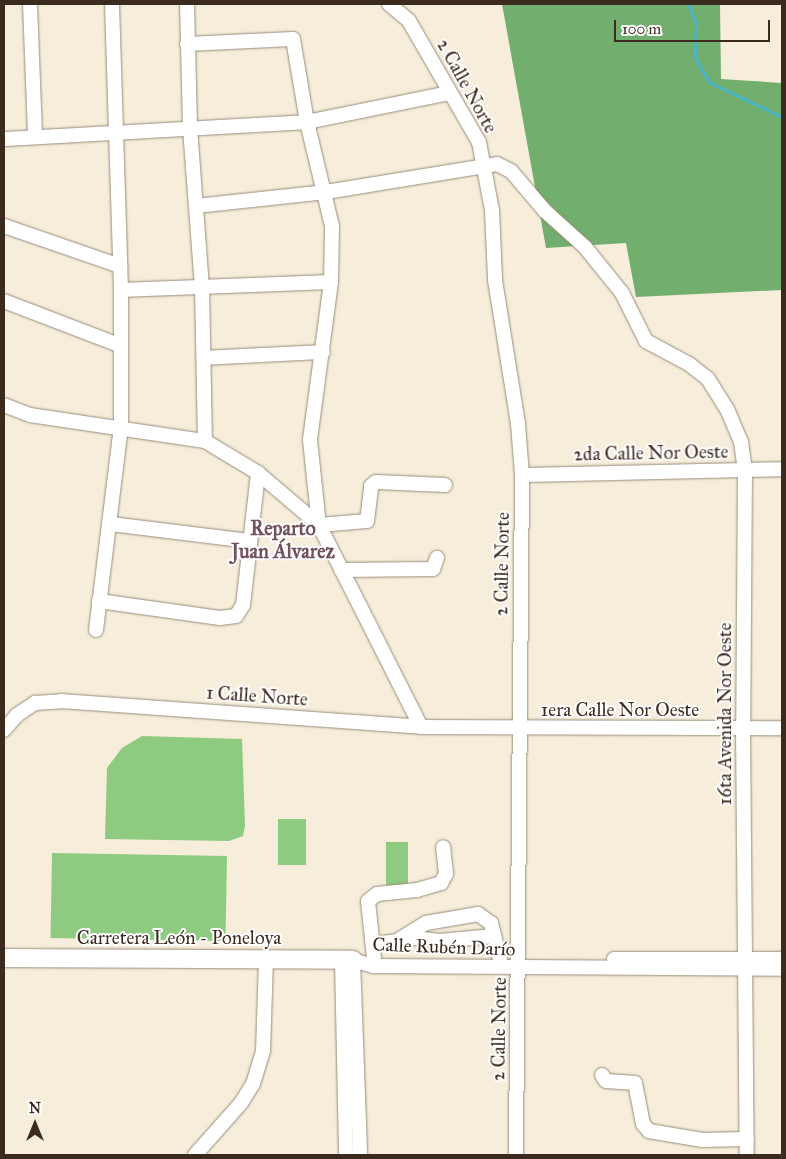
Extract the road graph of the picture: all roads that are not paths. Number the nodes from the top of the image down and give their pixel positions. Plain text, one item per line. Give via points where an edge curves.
1 (30, 4) edge
2 (112, 4) edge
3 (186, 4) edge
4 (389, 4) edge
5 (187, 44) junction
6 (449, 93) junction
7 (307, 122) junction
8 (190, 128) junction
9 (114, 132) junction
10 (35, 137) junction
11 (4, 139) edge
12 (485, 167) junction
13 (326, 192) junction
14 (196, 206) junction
15 (4, 226) edge
16 (120, 266) junction
17 (331, 282) junction
18 (202, 287) junction
19 (121, 290) junction
20 (4, 301) edge
21 (120, 346) junction
22 (323, 352) junction
23 (204, 358) junction
24 (4, 404) edge
25 (120, 427) junction
26 (205, 441) junction
27 (744, 469) junction
28 (782, 469) edge
29 (258, 473) junction
30 (522, 475) junction
31 (445, 485) dead end
32 (111, 524) junction
33 (320, 525) junction
34 (249, 541) junction
35 (437, 558) dead end
36 (341, 570) junction
37 (99, 601) junction
38 (96, 630) dead end
39 (422, 727) junction
40 (782, 728) edge
41 (519, 729) junction
42 (743, 729) junction
43 (4, 730) edge
44 (443, 846) dead end
45 (439, 921) junction
46 (494, 936) junction
47 (406, 937) junction
48 (439, 941) junction
49 (374, 950) junction
50 (4, 958) edge
51 (266, 959) junction
52 (500, 959) junction
53 (782, 959) edge
54 (348, 960) junction
55 (518, 964) junction
56 (746, 965) junction
57 (782, 969) edge
58 (602, 1075) dead end
59 (747, 1139) junction
60 (195, 1155) edge
61 (346, 1155) edge
62 (360, 1155) edge
63 (516, 1155) edge
64 (747, 1155) edge

1 - 10 street
2 - 9 street
3 - 5 street
4 - 6 street, 2 Calle Norte via 409,21
5 - 7 street via 293,39
5 - 8 street
6 - 7 street
6 - 12 street, 2 Calle Norte via 479,142
7 - 8 street
7 - 13 street
8 - 9 street
8 - 14 street
9 - 10 street
9 - 16 street
10 - 11 street
12 - 13 street, 16ta Avenida Nor Oeste
12 - 27 street, 16ta Avenida Nor Oeste via 498,164 511,171 545,211 585,247 622,294 652,347 689,364 708,379 727,409 741,442
12 - 30 street, 2 Calle Norte via 492,210 495,280 510,355
13 - 14 street, 16ta Avenida Nor Oeste
13 - 17 street via 332,226
14 - 18 street
15 - 16 street
16 - 19 street
17 - 18 street
17 - 22 street
18 - 19 street
18 - 23 street
19 - 21 street
20 - 21 street
21 - 25 street
22 - 23 street
22 - 33 street via 310,440
23 - 26 street
24 - 25 street via 30,415
25 - 26 street
25 - 32 street
26 - 29 street
27 - 28 street, 2da Calle Nor Oeste
27 - 30 street, 2da Calle Nor Oeste
27 - 42 street, 16ta Avenida Nor Oeste
29 - 33 street
29 - 34 street
30 - 41 street, 2 Calle Norte
31 - 33 street via 376,482 371,486 367,521
32 - 34 street
32 - 37 street
33 - 36 street
34 - 37 street via 243,605 236,616 220,618
35 - 36 street via 433,569
36 - 39 street
37 - 38 street
39 - 41 street, 1 Calle Norte
39 - 43 street, 1 Calle Norte via 61,701 35,703 17,714
40 - 42 street, 1era Calle Nor Oeste
41 - 42 street, 1era Calle Nor Oeste
41 - 55 street, 2 Calle Norte
42 - 56 street, 16ta Avenida Nor Oeste
44 - 49 street via 446,874 440,883 371,896 368,901
45 - 46 street via 478,914 487,918
45 - 47 street via 426,923
45 - 48 street
46 - 48 street
46 - 52 street
47 - 48 street
47 - 49 street
49 - 52 street, Calle Rubén Darío
49 - 54 street, Calle Rubén Darío
50 - 51 main road, Carretera León - Poneloya
51 - 54 main road, Carretera León - Poneloya
51 - 60 street via 263,1051 253,1084
52 - 55 street, Calle Rubén Darío
53 - 56 street, Calle Rubén Darío
54 - 55 street, Calle Rubén Darío via 373,966
54 - 61 street
54 - 62 street
55 - 56 street, Calle Rubén Darío
55 - 63 street, 2 Calle Norte
56 - 57 street, Calle Rubén Darío
56 - 59 street, 16ta Avenida Nor Oeste
58 - 59 street via 606,1081 634,1083 643,1124 649,1131 702,1140
59 - 64 street, 16ta Avenida Nor Oeste

